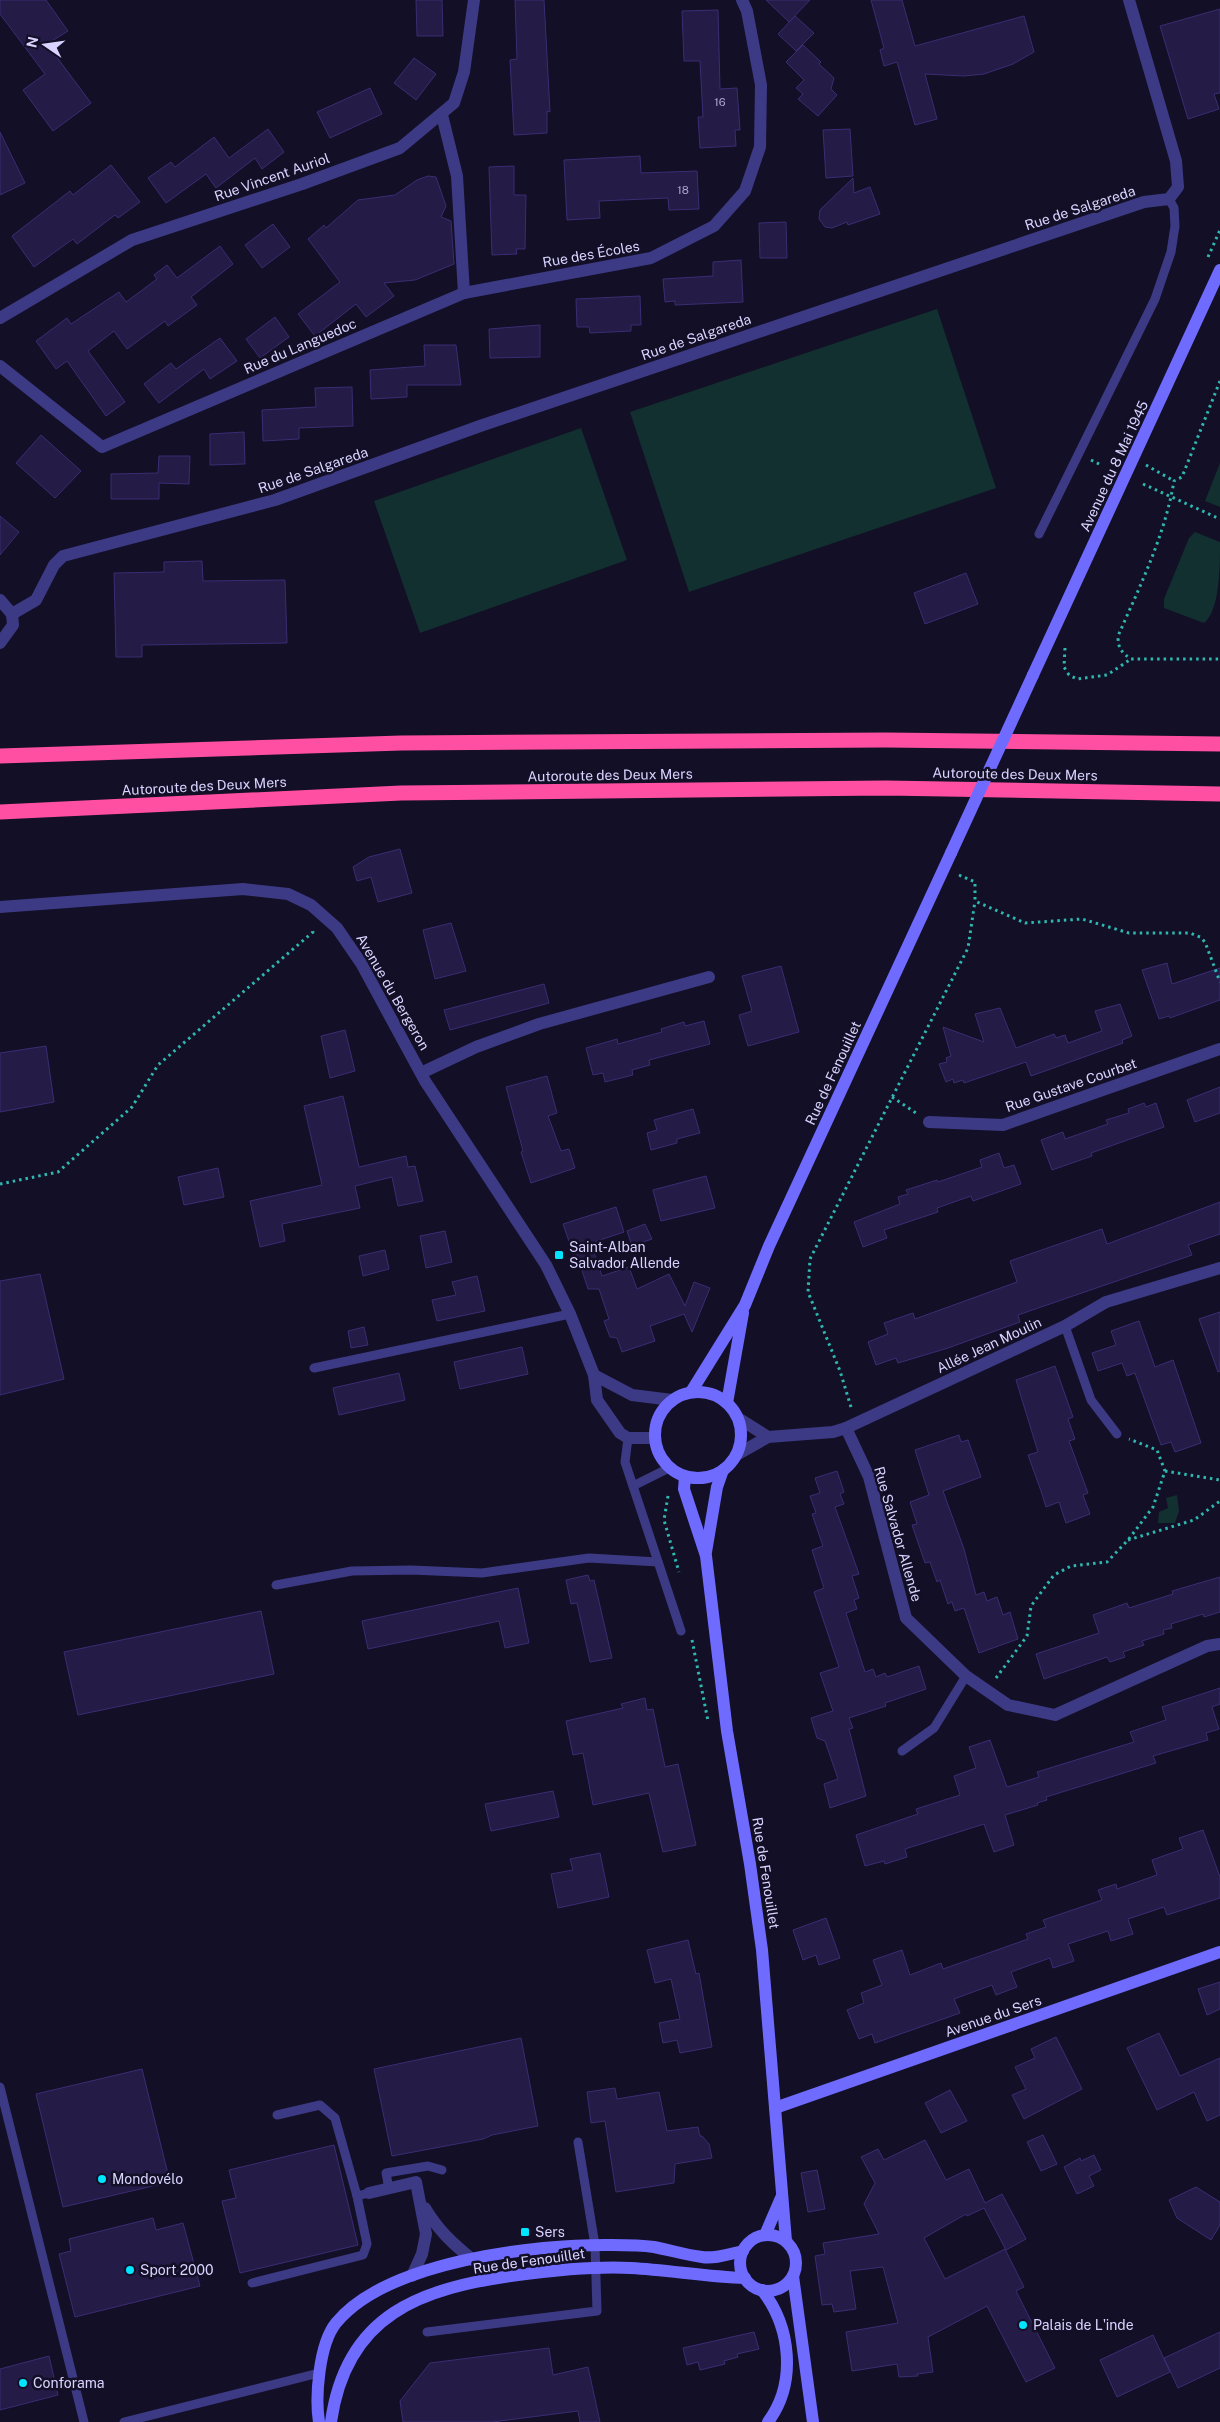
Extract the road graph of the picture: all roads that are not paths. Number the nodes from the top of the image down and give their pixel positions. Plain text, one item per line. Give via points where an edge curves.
1 (474, 0) edge
2 (742, 0) edge
3 (1129, 0) edge
4 (442, 115) junction
5 (1169, 199) junction
6 (1220, 270) edge
7 (464, 293) junction
8 (0, 318) edge
9 (0, 366) edge
10 (1039, 534) dead end
11 (0, 600) edge
12 (12, 614) junction
13 (0, 643) edge
14 (1033, 675) joint
15 (1220, 744) edge
16 (0, 756) edge
17 (1220, 794) edge
18 (0, 812) edge
19 (0, 907) edge
20 (709, 977) dead end
21 (1220, 1049) edge
22 (422, 1073) junction
23 (929, 1122) road end
24 (1220, 1268) edge
25 (745, 1306) junction
26 (570, 1314) junction
27 (1065, 1326) junction
28 (314, 1368) dead end
29 (594, 1375) junction
30 (691, 1392) junction
31 (672, 1400) junction
32 (727, 1403) junction
33 (738, 1418) junction
34 (846, 1428) junction
35 (1117, 1434) road end
36 (768, 1437) junction
37 (628, 1438) junction
38 (654, 1438) junction
39 (738, 1454) junction
40 (669, 1468) junction
41 (724, 1470) junction
42 (686, 1477) junction
43 (633, 1486) junction
44 (706, 1556) junction
45 (658, 1562) junction
46 (276, 1585) dead end
47 (681, 1631) dead end
48 (1220, 1644) edge
49 (966, 1676) junction
50 (902, 1751) dead end
51 (1220, 1952) edge
52 (0, 2087) edge
53 (775, 2108) junction
54 (277, 2116) dead end
55 (578, 2142) dead end
56 (442, 2170) dead end
57 (389, 2189) junction
58 (363, 2195) junction
59 (782, 2196) junction
60 (420, 2198) junction
61 (765, 2235) junction
62 (786, 2241) junction
63 (595, 2246) junction
64 (743, 2251) junction
65 (473, 2260) junction
66 (596, 2267) junction
67 (412, 2276) junction
68 (793, 2276) junction
69 (745, 2278) junction
70 (252, 2283) dead end
71 (762, 2290) junction
72 (427, 2332) dead end
73 (319, 2373) junction
74 (84, 2422) edge
75 (124, 2422) edge
76 (319, 2422) edge
77 (330, 2422) edge
78 (768, 2422) edge
79 (812, 2422) edge

1 - 4 street, Rue Vincent Auriol via 464,72 454,103
2 - 7 street, Rue des Écoles via 761,85 760,147 745,192 714,226 651,258
3 - 5 street via 1176,161 1178,187
4 - 7 street via 458,176
4 - 8 street, Rue Vincent Auriol via 400,148 132,240
5 - 10 lane via 1174,208 1172,252 1155,299
5 - 12 street, Rue de Salgareda via 1144,202 894,286 480,426 275,500 64,556 54,565 36,600
6 - 14 main road, Avenue du 8 Mai 1945
7 - 9 street, Rue du Languedoc via 102,447
11 - 12 street
12 - 13 street via 13,625
14 - 25 main road, Rue de Fenouillet, bridge via 769,1246
15 - 16 highway via 886,740 410,743
17 - 18 highway, Autoroute des Deux Mers via 886,788 401,793
19 - 22 street, Avenue du Bergeron via 243,889 288,894 308,903 337,928 361,963
20 - 22 street via 539,1024 476,1046
21 - 23 street, Rue Gustave Courbet via 1003,1125
22 - 26 street, Avenue du Bergeron via 465,1144 531,1240
24 - 27 street, Allée Jean Moulin via 1106,1302
25 - 30 main road, Rue de Fenouillet
25 - 32 main road, Rue de Fenouillet
26 - 28 lane
26 - 29 street, Avenue du Bergeron
27 - 34 street, Allée Jean Moulin
27 - 35 lane via 1091,1400
29 - 31 street via 632,1395
29 - 37 street, Avenue du Bergeron via 597,1400 620,1433
30 - 31 main road
30 - 32 main road via 710,1394
31 - 38 main road via 658,1417
32 - 33 main road
33 - 36 street
33 - 39 main road via 741,1440
34 - 36 street, Allée Jean Moulin
34 - 49 street, Rue Salvador Allende via 869,1476 906,1618
36 - 39 street, Allée Jean Moulin
37 - 38 street
37 - 43 lane via 625,1462
38 - 40 main road
39 - 41 main road, Rue de Fenouillet
40 - 42 main road
40 - 43 lane
41 - 42 main road via 704,1478
41 - 44 main road, Rue de Fenouillet via 717,1488
42 - 44 main road, Rue de Fenouillet via 684,1489
43 - 45 lane
44 - 53 main road, Rue de Fenouillet via 727,1730 762,1950
45 - 46 lane via 590,1558 482,1573 352,1571
45 - 47 lane
48 - 49 street, Rue Salvador Allende via 1207,1646 1055,1715 1008,1705
49 - 50 lane via 934,1728
51 - 53 main road, Avenue du Sers
52 - 74 lane
53 - 59 main road, Rue de Fenouillet
54 - 58 lane via 320,2105 335,2118
55 - 63 lane
56 - 57 lane via 428,2166 386,2174
57 - 58 street
57 - 60 street via 416,2182
58 - 70 lane via 367,2244 363,2254
59 - 61 main road, Rue de Fenouillet
59 - 62 main road, Rue de Fenouillet
60 - 65 street via 435,2226 449,2242
60 - 67 street via 426,2234 422,2254
61 - 62 main road
61 - 64 main road via 756,2238
62 - 68 main road via 796,2257
63 - 64 main road, Rue de Fenouillet via 652,2247 702,2257
63 - 65 main road, Rue de Fenouillet via 527,2250
63 - 66 lane
64 - 69 main road via 740,2265
65 - 67 main road, Rue de Fenouillet
66 - 69 main road, Rue de Fenouillet
66 - 72 lane via 597,2311
66 - 77 main road, Rue de Fenouillet via 494,2278 435,2292 409,2302 383,2320 360,2343 344,2369
67 - 73 main road, Rue de Fenouillet via 388,2284 355,2303 334,2325
68 - 71 main road via 774,2290
68 - 79 main road
69 - 71 main road
71 - 78 main road via 775,2308 784,2330 787,2350 783,2388
73 - 75 lane
73 - 76 main road, Rue de Fenouillet via 316,2403

